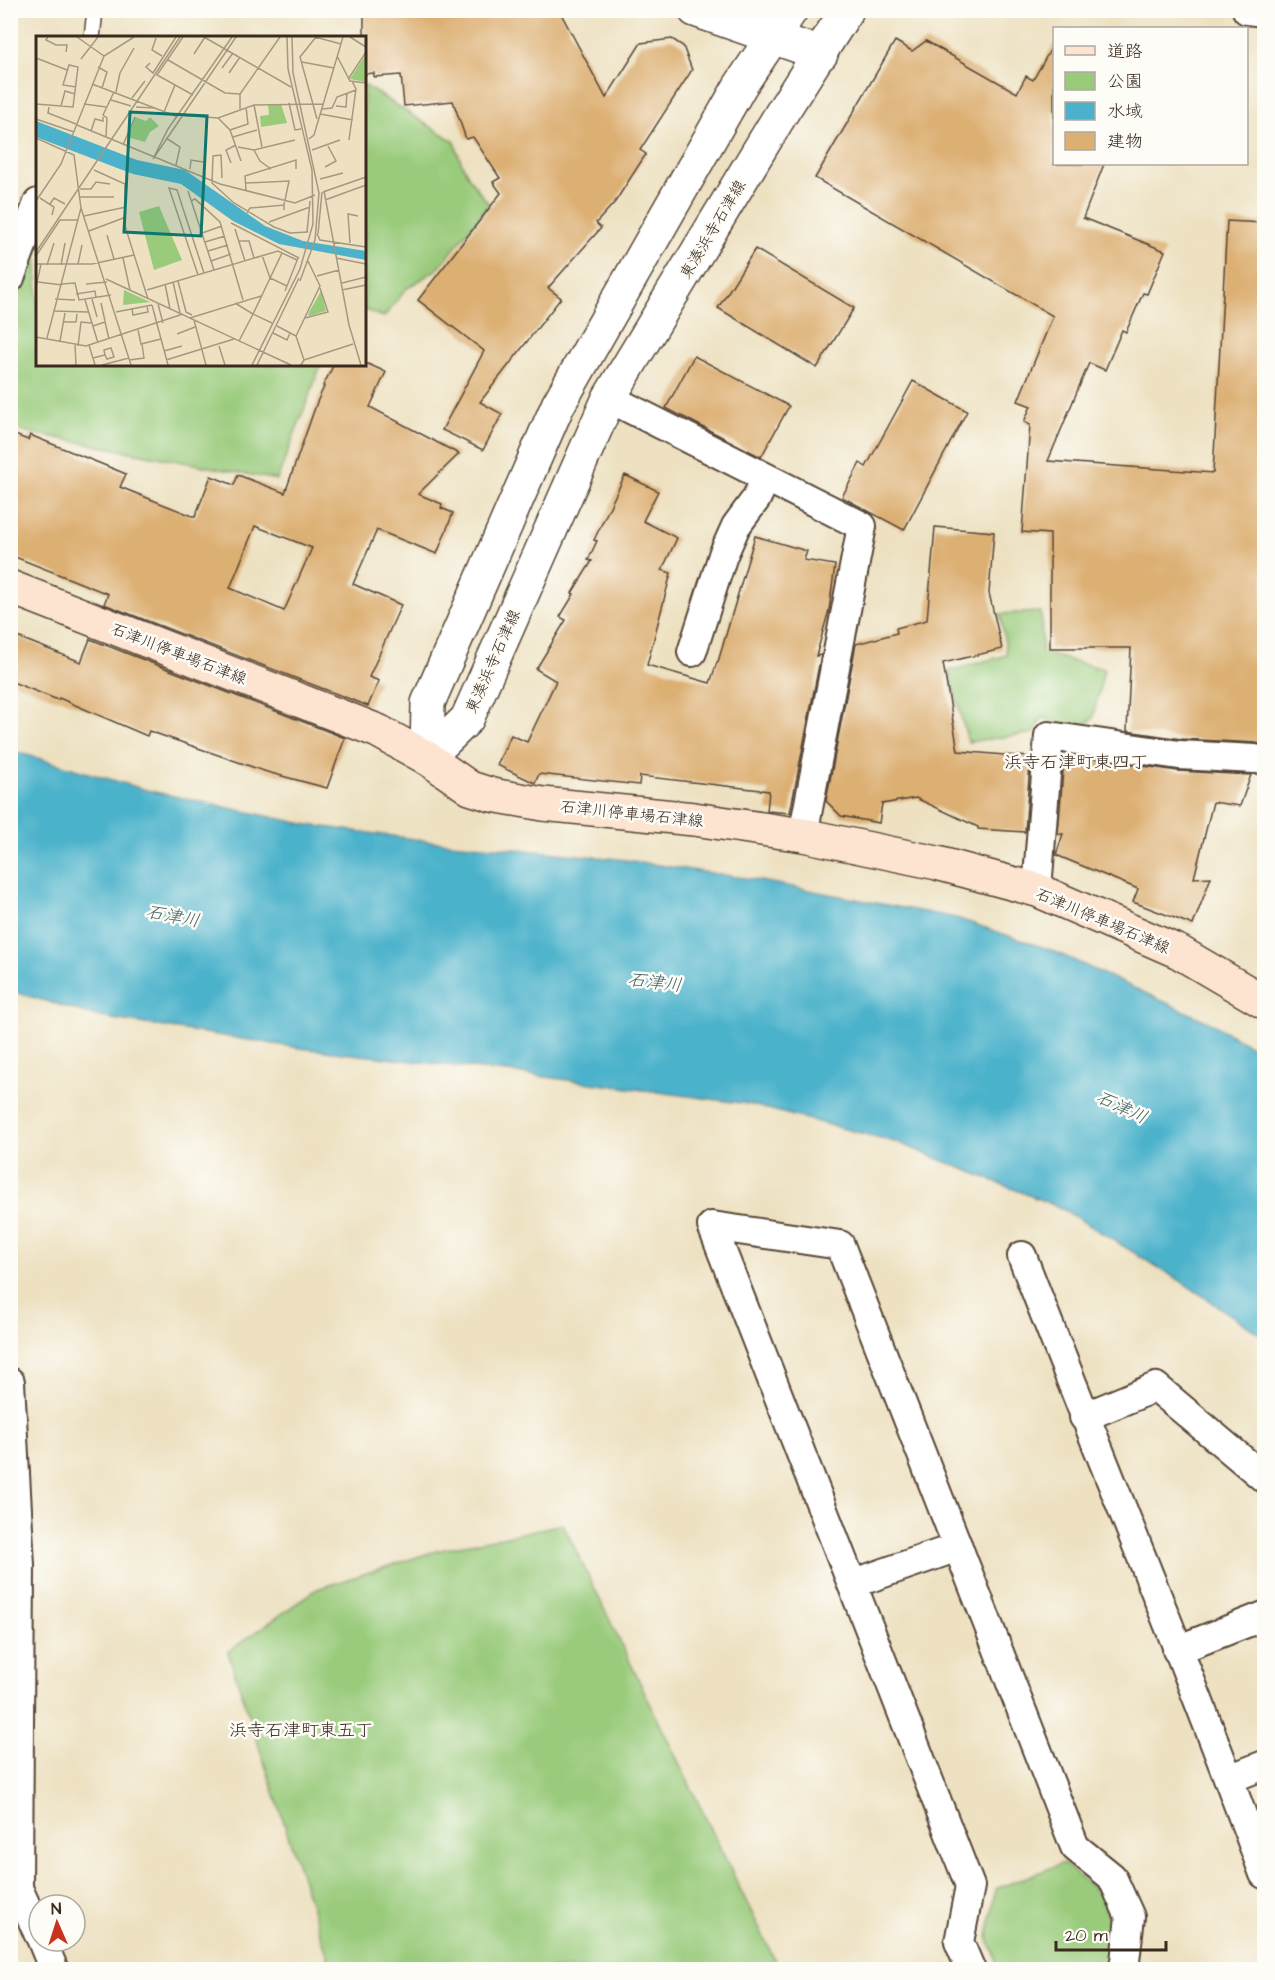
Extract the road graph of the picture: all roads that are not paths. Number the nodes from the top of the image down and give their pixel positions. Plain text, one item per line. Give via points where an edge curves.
1 (95, 10) edge
2 (695, 10) edge
3 (791, 10) edge
4 (847, 10) edge
5 (1247, 10) edge
6 (1264, 12) edge
7 (92, 36) edge
8 (772, 37) junction
9 (821, 54) junction
10 (36, 208) edge
11 (10, 278) edge
12 (609, 398) junction
13 (766, 478) junction
14 (10, 587) edge
15 (693, 652) dead end
16 (426, 759) junction
17 (1255, 759) dead end
18 (803, 835) junction
19 (1037, 890) junction
20 (1264, 1002) edge
21 (1022, 1256) dead end
22 (10, 1382) edge
23 (1084, 1417) junction
24 (1264, 1478) edge
25 (958, 1547) junction
26 (15, 1566) edge
27 (852, 1584) junction
28 (1264, 1616) edge
29 (1178, 1650) junction
30 (15, 1748) edge
31 (1264, 1764) edge
32 (1229, 1779) junction
33 (1264, 1874) edge
34 (27, 1908) edge
35 (47, 1953) edge
36 (54, 1970) edge
37 (971, 1970) edge
38 (1124, 1970) edge

1 - 7 lane
2 - 8 street
3 - 8 street
4 - 9 street, 東湊浜寺石津線
5 - 6 street
8 - 9 street
8 - 16 street via 740,86 558,405 428,703
9 - 12 street, 東湊浜寺石津線
10 - 11 street
12 - 13 street
12 - 16 street, 東湊浜寺石津線 via 467,719
13 - 15 street via 723,555
13 - 18 street via 862,526
14 - 16 main road, 石津川停車場石津線 via 378,731
16 - 18 main road, 石津川停車場石津線 via 470,788 492,795
17 - 19 street via 1179,755 1049,736
18 - 19 main road, 石津川停車場石津線 via 937,863
19 - 20 main road, 石津川停車場石津線 via 1179,952
21 - 23 street
22 - 26 street
23 - 24 street via 1156,1387
23 - 29 street
25 - 27 street
25 - 27 street via 840,1245 711,1226
25 - 38 street via 1075,1847 1112,1877 1130,1917
26 - 30 street
27 - 37 street via 970,1886 959,1942
28 - 29 street
29 - 32 street
30 - 34 street via 18,1888
31 - 32 street
32 - 33 street
35 - 36 street

